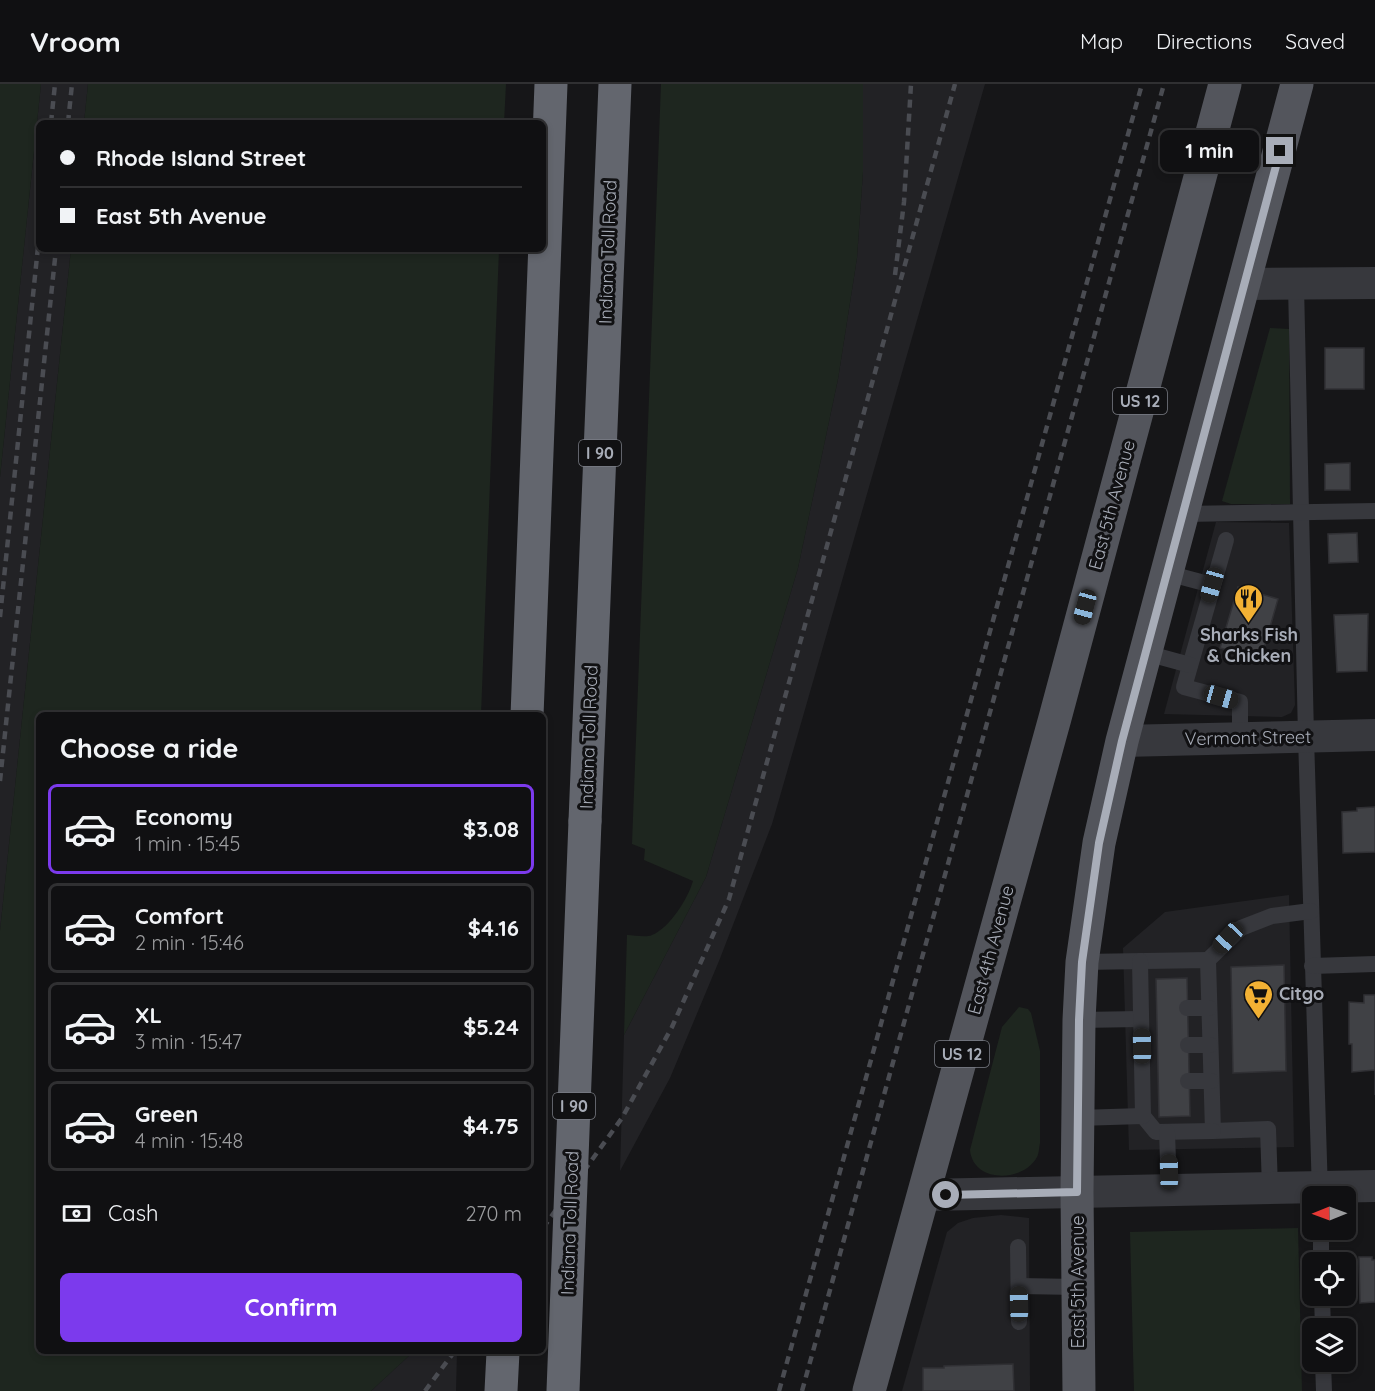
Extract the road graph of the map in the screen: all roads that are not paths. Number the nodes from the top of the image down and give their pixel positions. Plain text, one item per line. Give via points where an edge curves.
1 (551, 84) edge
2 (615, 84) edge
3 (1225, 84) edge
4 (1298, 84) edge
5 (546, 216) edge
6 (545, 252) edge
7 (1244, 284) junction
8 (1375, 284) edge
9 (1296, 285) junction
10 (1375, 511) edge
11 (1301, 513) junction
12 (1184, 514) junction
13 (1226, 540) dead end
14 (1167, 573) junction
15 (1212, 585) junction
16 (1146, 653) junction
17 (1190, 664) junction
18 (527, 712) edge
19 (1055, 718) joint
20 (1375, 735) edge
21 (1306, 737) junction
22 (1240, 738) junction
23 (1122, 741) junction
24 (1311, 911) junction
25 (1208, 960) junction
26 (1082, 962) junction
27 (1140, 962) junction
28 (1375, 964) edge
29 (1312, 966) junction
30 (1187, 1008) dead end
31 (1209, 1008) junction
32 (1146, 1012) junction
33 (1079, 1020) junction
34 (1188, 1045) dead end
35 (1210, 1045) junction
36 (1188, 1081) dead end
37 (1211, 1081) junction
38 (1143, 1116) junction
39 (1078, 1118) junction
40 (1213, 1131) junction
41 (1167, 1132) junction
42 (1320, 1186) edge
43 (1375, 1186) edge
44 (1270, 1188) junction
45 (1356, 1188) edge
46 (1169, 1190) junction
47 (1302, 1191) edge
48 (1077, 1192) junction
49 (924, 1195) junction
50 (1018, 1247) dead end
51 (1018, 1286) junction
52 (1078, 1287) junction
53 (1019, 1323) dead end
54 (503, 1354) edge
55 (1323, 1372) edge
56 (501, 1391) edge
57 (563, 1391) edge
58 (869, 1391) edge
59 (1079, 1391) edge
60 (1324, 1391) edge

1 - 5 highway
2 - 57 highway, Indiana Toll Road / I 90, bridge
3 - 19 main road, East 5th Avenue / US 12
4 - 7 main road, East 5th Avenue
6 - 18 highway
7 - 9 street
7 - 12 main road, East 5th Avenue
8 - 9 street
9 - 11 lane
10 - 11 lane
11 - 12 lane
11 - 21 lane
12 - 14 main road, East 5th Avenue
13 - 15 lane
14 - 15 lane
14 - 16 main road, East 5th Avenue
15 - 17 lane
16 - 17 lane
16 - 23 main road, East 5th Avenue
17 - 22 lane via 1184,687 1240,702
19 - 49 main road, East 4th Avenue / US 12
20 - 21 street, Vermont Street
21 - 22 street, Vermont Street
21 - 24 lane
22 - 23 street, Vermont Street
23 - 26 main road, East 5th Avenue via 1099,843
24 - 25 lane via 1272,916 1249,924 1228,938
24 - 29 lane
25 - 27 lane
25 - 31 lane
26 - 27 lane
26 - 33 main road, East 5th Avenue
27 - 32 lane
28 - 29 lane
29 - 42 lane
30 - 31 lane
31 - 35 lane
32 - 33 lane
32 - 38 lane via 1150,1082
33 - 39 main road, East 5th Avenue
34 - 35 lane
35 - 37 lane
36 - 37 lane
37 - 40 lane
38 - 39 lane
38 - 41 lane via 1156,1132
39 - 48 main road, East 5th Avenue
40 - 41 lane
40 - 44 lane via 1268,1129
41 - 46 lane
43 - 45 street
44 - 46 street
44 - 47 street
46 - 48 street
48 - 49 street
48 - 52 main road, East 5th Avenue
49 - 58 main road, East 4th Avenue / US 12
50 - 51 lane
51 - 52 lane
51 - 53 lane
52 - 59 main road, East 5th Avenue
54 - 56 highway
55 - 60 lane

